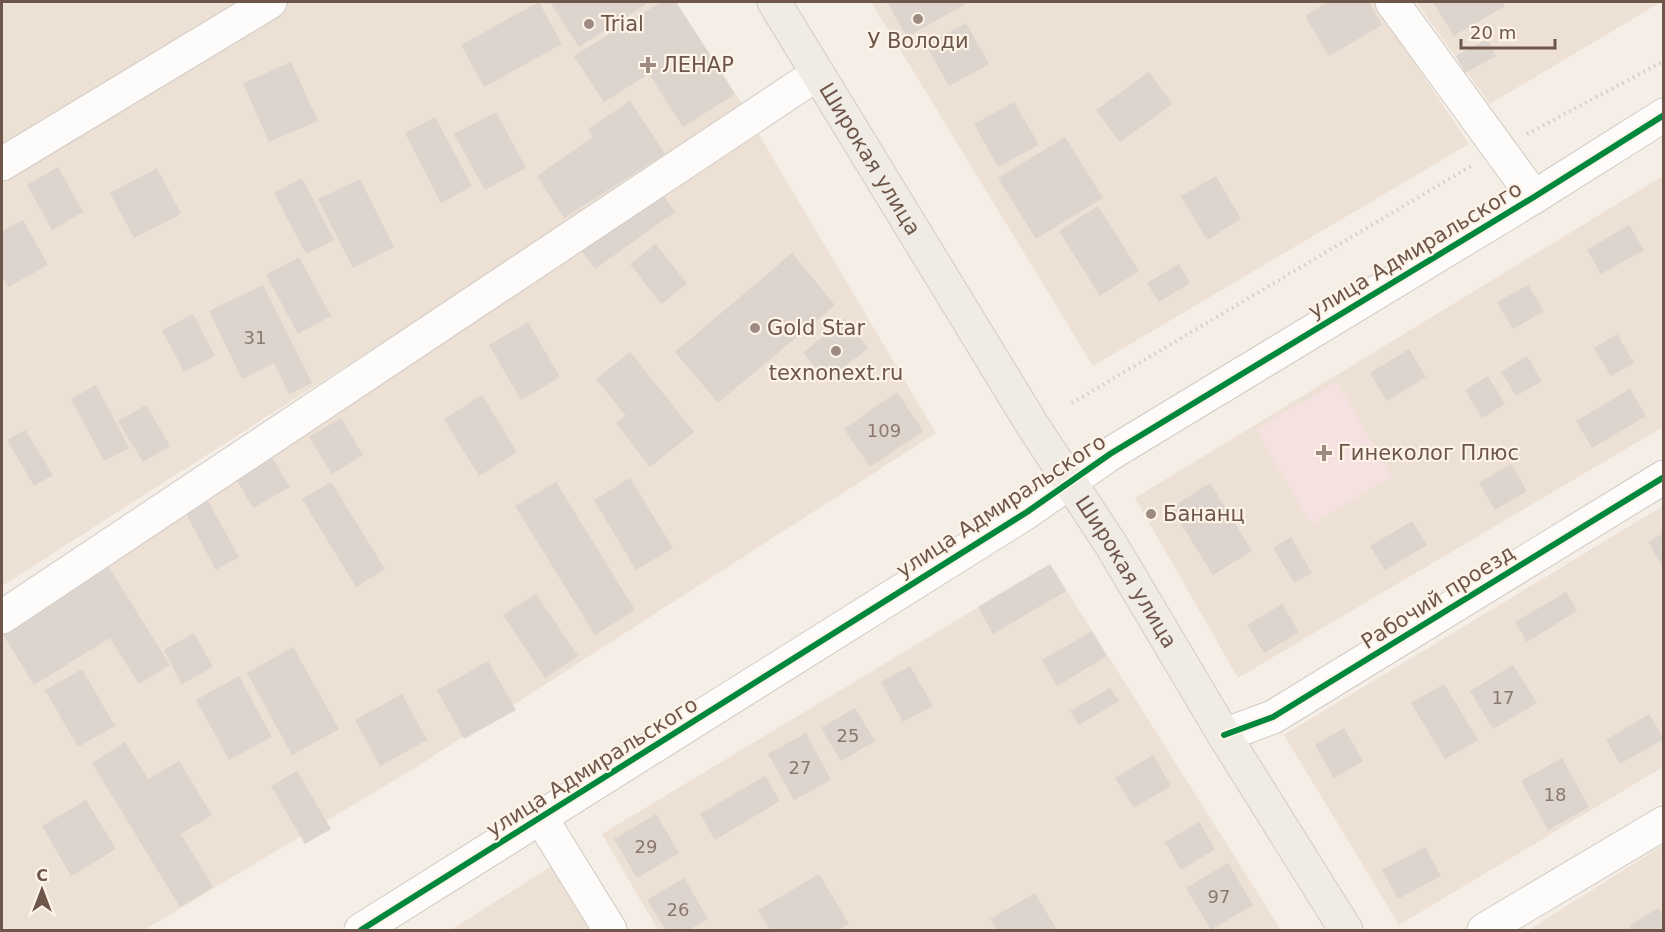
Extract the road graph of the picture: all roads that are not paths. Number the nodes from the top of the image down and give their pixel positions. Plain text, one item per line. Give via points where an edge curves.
1 (270, 2) edge
2 (774, 2) edge
3 (1392, 2) edge
4 (817, 74) junction
5 (1664, 115) edge
6 (2, 164) edge
7 (1534, 197) junction
8 (1664, 477) edge
9 (1070, 480) junction
10 (2, 617) edge
11 (1224, 735) junction
12 (541, 818) junction
13 (1664, 823) edge
14 (361, 930) edge
15 (610, 930) edge
16 (1346, 930) edge
17 (1484, 930) edge

1 - 6 street
2 - 4 main road, Широкая улица
3 - 7 street
4 - 9 main road, Широкая улица
4 - 10 street
5 - 7 street, улица Адмиральского
7 - 9 street, улица Адмиральского
8 - 11 street, Рабочий проезд via 1273,717
9 - 11 main road, Широкая улица
9 - 12 street, улица Адмиральского via 1027,512
11 - 16 main road, Широкая улица
12 - 14 street, улица Адмиральского
12 - 15 street
13 - 17 street

